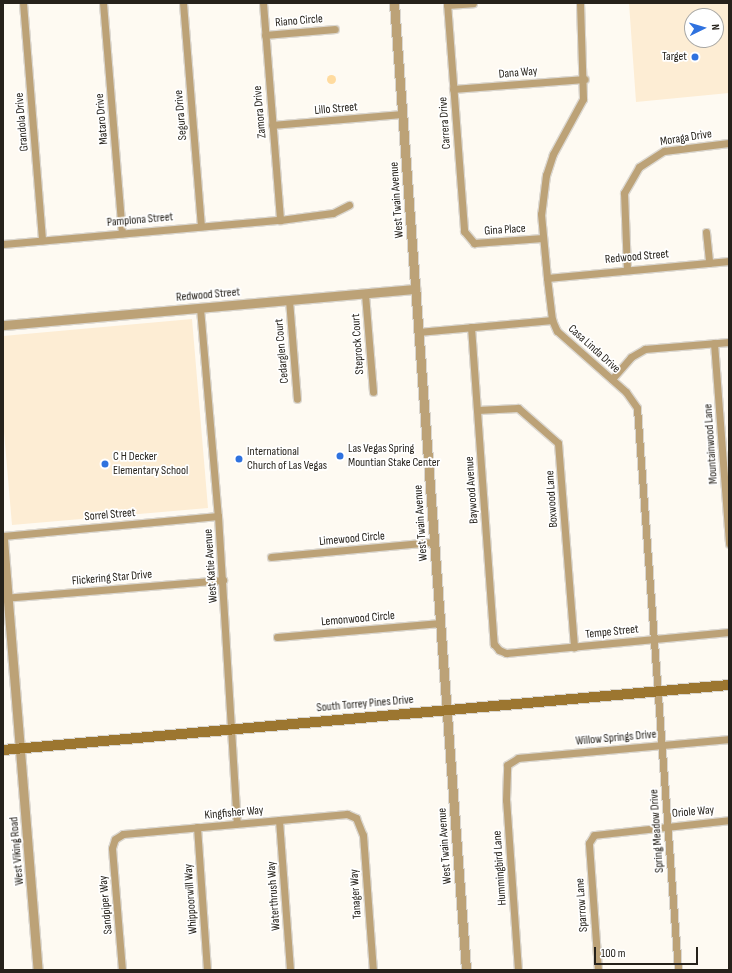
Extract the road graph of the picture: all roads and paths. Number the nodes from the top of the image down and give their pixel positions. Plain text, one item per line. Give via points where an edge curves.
1 (23, 3) edge
2 (103, 3) edge
3 (183, 3) edge
4 (263, 3) edge
5 (394, 3) edge
6 (473, 3) edge
7 (580, 3) edge
8 (447, 4) edge
9 (335, 29) dead end
10 (265, 35) junction
11 (585, 79) junction
12 (453, 89) junction
13 (402, 114) junction
14 (272, 125) junction
15 (729, 143) edge
16 (349, 205) dead end
17 (280, 220) junction
18 (201, 226) junction
19 (706, 232) dead end
20 (122, 233) junction
21 (543, 238) junction
22 (42, 240) junction
23 (469, 240) joint
24 (3, 244) edge
25 (729, 261) edge
26 (709, 263) junction
27 (627, 270) junction
28 (547, 278) junction
29 (415, 289) junction
30 (365, 294) junction
31 (289, 300) junction
32 (200, 308) junction
33 (552, 320) junction
34 (3, 325) edge
35 (471, 327) junction
36 (418, 332) junction
37 (729, 342) edge
38 (714, 343) junction
39 (612, 379) junction
40 (373, 392) dead end
41 (297, 400) dead end
42 (477, 410) junction
43 (218, 516) junction
44 (3, 536) edge
45 (3, 539) edge
46 (434, 542) junction
47 (729, 543) edge
48 (271, 557) dead end
49 (223, 580) junction
50 (5, 598) edge
51 (440, 623) junction
52 (729, 632) edge
53 (277, 637) dead end
54 (655, 639) junction
55 (574, 647) junction
56 (499, 650) joint
57 (729, 685) edge
58 (658, 691) junction
59 (447, 710) junction
60 (232, 729) junction
61 (729, 739) edge
62 (661, 745) junction
63 (20, 748) junction
64 (3, 750) edge
65 (507, 765) joint
66 (356, 818) joint
67 (279, 820) junction
68 (729, 820) edge
69 (237, 823) junction
70 (667, 825) junction
71 (197, 827) junction
72 (115, 839) joint
73 (590, 839) joint
74 (38, 970) edge
75 (122, 970) edge
76 (207, 970) edge
77 (290, 970) edge
78 (373, 970) edge
79 (466, 970) edge
80 (518, 970) edge
81 (598, 970) edge
82 (678, 970) edge

1 - 22 street, Grandola Drive
2 - 20 street, Mataro Drive
3 - 18 street, Segura Drive
4 - 10 street, Zamora Drive
5 - 13 street, West Twain Avenue
6 - 8 street
7 - 11 street, Casa Linda Drive
8 - 12 street, Carrera Drive
9 - 10 street, Riano Circle
10 - 14 street, Zamora Drive
11 - 12 street, Dana Way
11 - 21 street, Casa Linda Drive via 579,111 553,154 546,175 542,195
12 - 23 street, Carrera Drive via 464,231
13 - 14 street, Lillo Street
13 - 29 street, West Twain Avenue
14 - 17 street, Zamora Drive
15 - 27 street, Moraga Drive via 664,151 639,167 624,194
16 - 17 street, Pamplona Street via 332,213
17 - 18 street, Pamplona Street
18 - 20 street, Pamplona Street
19 - 26 street
20 - 22 street, Pamplona Street
21 - 23 street, Gina Place via 474,243
21 - 28 street, Casa Linda Drive
22 - 24 street, Pamplona Street
25 - 26 street, Redwood Street
26 - 27 street, Redwood Street
27 - 28 street, Redwood Street
28 - 33 street, Casa Linda Drive
29 - 30 street, Redwood Street
29 - 36 street, West Twain Avenue
30 - 31 street, Redwood Street
30 - 40 street, Steprock Court
31 - 32 street, Redwood Street
31 - 41 street, Cedarglen Court
32 - 34 street, Redwood Street
32 - 43 street, West Katie Avenue
33 - 35 street
33 - 39 street, Casa Linda Drive via 558,331
35 - 36 street
35 - 42 street, Baywood Avenue
36 - 46 street, West Twain Avenue
37 - 38 street
38 - 39 street via 645,349 631,358
38 - 47 street, Mountainwood Lane
39 - 54 street, Casa Linda Drive via 637,408
42 - 55 street, Boxwood Lane via 518,408 558,443
42 - 56 street, Baywood Avenue via 494,644
43 - 44 street, Sorrel Street
43 - 49 street, West Katie Avenue
45 - 50 street, West Viking Road
46 - 48 street, Limewood Circle
46 - 51 street, West Twain Avenue
49 - 50 street, Flickering Star Drive
49 - 60 street, West Katie Avenue
50 - 63 street, West Viking Road
51 - 53 street, Lemonwood Circle
51 - 59 street, West Twain Avenue
52 - 54 street, Tempe Street
54 - 55 street, Tempe Street
54 - 58 street, Casa Linda Drive
55 - 56 street, Tempe Street via 506,653
57 - 58 main road, South Torrey Pines Drive
58 - 59 main road, South Torrey Pines Drive
58 - 62 street, Spring Meadow Drive
59 - 60 main road, South Torrey Pines Drive
59 - 79 street, West Twain Avenue
60 - 63 main road, South Torrey Pines Drive
60 - 69 street, West Katie Avenue
61 - 62 street, Willow Springs Drive
62 - 65 street, Willow Springs Drive via 518,758
62 - 70 street, Spring Meadow Drive
63 - 64 main road, South Torrey Pines Drive
63 - 74 street, West Viking Road
65 - 80 street, Hummingbird Lane via 506,800
66 - 67 street, Kingfisher Way via 347,814
66 - 78 street, Tanager Way via 363,835
67 - 69 street, Kingfisher Way
67 - 77 street, Waterthrush Way
68 - 70 street, Oriole Way
69 - 71 street, Kingfisher Way
70 - 73 street, Oriole Way via 603,831
70 - 82 street, Spring Meadow Drive
71 - 72 street, Kingfisher Way via 123,834
71 - 76 street, Whippoorwill Way
72 - 75 street, Sandpiper Way via 112,848
73 - 81 street, Sparrow Lane

